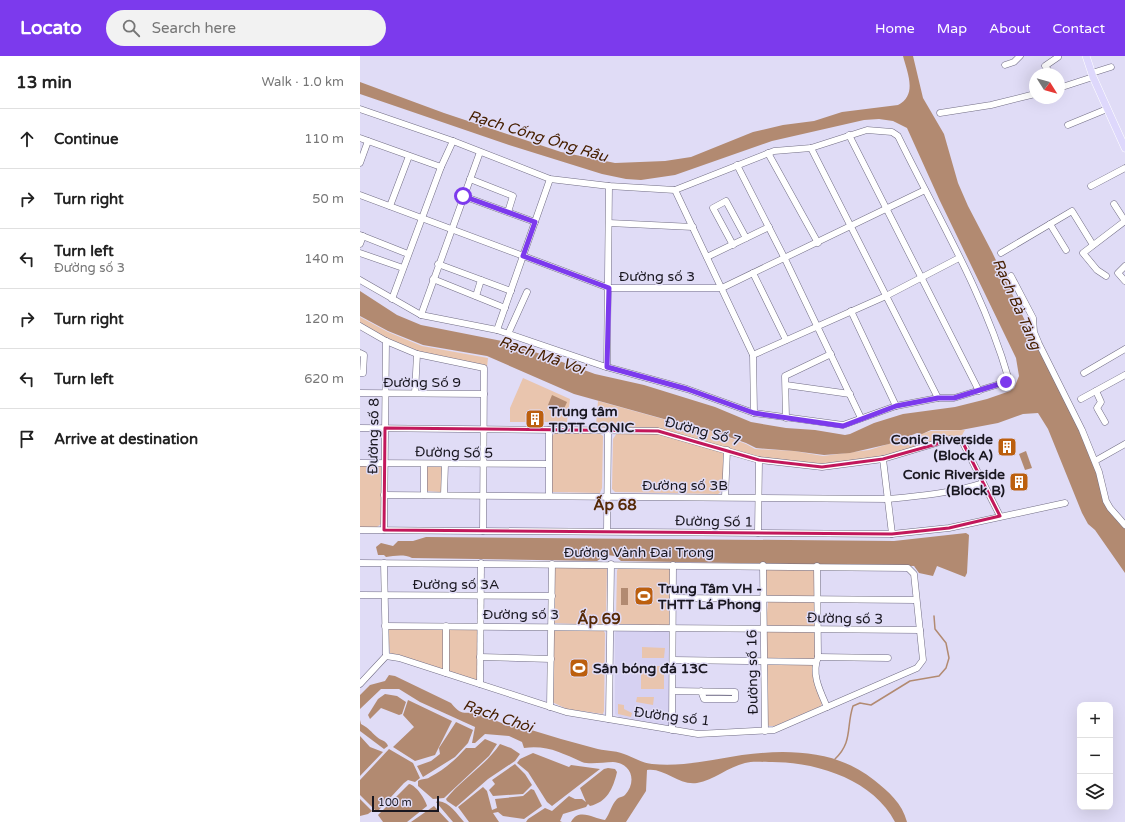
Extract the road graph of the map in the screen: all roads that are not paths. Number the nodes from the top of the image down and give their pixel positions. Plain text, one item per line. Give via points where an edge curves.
1 (1020, 56) edge
2 (1086, 56) edge
3 (1058, 57) dead end
4 (1005, 65) dead end
5 (1110, 67) dead end
6 (1046, 68) edge
7 (1092, 75) junction
8 (1065, 85) edge
9 (1029, 96) edge
10 (360, 109) edge
11 (1107, 109) junction
12 (940, 113) dead end
13 (1068, 125) dead end
14 (849, 135) junction
15 (360, 138) edge
16 (368, 141) junction
17 (453, 141) junction
18 (811, 148) junction
19 (1125, 148) edge
20 (480, 152) junction
21 (768, 153) junction
22 (409, 156) junction
23 (360, 163) edge
24 (737, 165) junction
25 (441, 167) junction
26 (1125, 168) edge
27 (470, 179) junction
28 (550, 180) junction
29 (609, 186) junction
30 (1091, 186) dead end
31 (675, 190) junction
32 (925, 190) junction
33 (360, 195) edge
34 (463, 196) junction
35 (1114, 204) dead end
36 (390, 206) junction
37 (887, 208) junction
38 (508, 212) junction
39 (421, 218) junction
40 (1125, 221) edge
41 (535, 222) junction
42 (609, 223) junction
43 (1050, 224) junction
44 (851, 226) junction
45 (693, 227) junction
46 (769, 227) junction
47 (451, 229) junction
48 (362, 236) edge
49 (746, 238) junction
50 (818, 243) junction
51 (360, 244) edge
52 (733, 245) junction
53 (1093, 245) junction
54 (1066, 250) dead end
55 (360, 253) edge
56 (1001, 253) dead end
57 (408, 254) junction
58 (523, 256) junction
59 (707, 257) junction
60 (959, 258) junction
61 (785, 259) junction
62 (438, 264) junction
63 (1125, 266) edge
64 (403, 268) junction
65 (754, 273) junction
66 (1011, 276) dead end
67 (1106, 276) dead end
68 (922, 277) junction
69 (433, 278) junction
70 (360, 280) edge
71 (482, 280) junction
72 (1125, 281) edge
73 (609, 288) junction
74 (722, 288) junction
75 (511, 291) junction
76 (526, 292) dead end
77 (476, 296) junction
78 (886, 296) junction
79 (392, 299) junction
80 (505, 308) junction
81 (851, 311) junction
82 (420, 315) junction
83 (360, 326) edge
84 (817, 326) junction
85 (497, 330) junction
86 (508, 334) junction
87 (786, 340) junction
88 (386, 341) junction
89 (1125, 349) edge
90 (360, 353) edge
91 (417, 354) junction
92 (831, 354) junction
93 (753, 355) junction
94 (607, 367) junction
95 (360, 373) edge
96 (1084, 373) dead end
97 (1125, 375) edge
98 (786, 385) junction
99 (979, 391) junction
100 (1096, 391) junction
101 (360, 393) edge
102 (386, 394) junction
103 (415, 394) junction
104 (484, 394) junction
105 (850, 394) junction
106 (938, 398) junction
107 (1081, 399) dead end
108 (896, 406) junction
109 (754, 413) junction
110 (786, 418) junction
111 (861, 418) junction
112 (1105, 422) dead end
113 (360, 428) edge
114 (385, 428) junction
115 (484, 429) junction
116 (549, 430) junction
117 (608, 430) junction
118 (1125, 444) edge
119 (728, 450) junction
120 (883, 459) junction
121 (759, 460) junction
122 (1095, 461) junction
123 (360, 462) edge
124 (385, 463) junction
125 (424, 464) junction
126 (445, 464) junction
127 (484, 464) junction
128 (548, 464) junction
129 (983, 483) junction
130 (384, 495) junction
131 (424, 495) junction
132 (444, 495) junction
133 (483, 496) junction
134 (549, 496) junction
135 (607, 496) junction
136 (725, 497) junction
137 (758, 497) junction
138 (888, 499) junction
139 (1065, 503) dead end
140 (1000, 516) junction
141 (1125, 525) edge
142 (360, 530) edge
143 (384, 530) junction
144 (483, 531) junction
145 (607, 531) junction
146 (758, 533) junction
147 (892, 534) junction
148 (360, 562) edge
149 (384, 563) junction
150 (481, 563) junction
151 (552, 564) junction
152 (612, 564) junction
153 (673, 565) junction
154 (762, 565) junction
155 (817, 566) junction
156 (914, 574) joint
157 (360, 595) edge
158 (384, 596) junction
159 (481, 596) junction
160 (552, 596) junction
161 (673, 598) junction
162 (763, 599) junction
163 (818, 599) junction
164 (916, 600) junction
165 (385, 626) junction
166 (446, 626) junction
167 (480, 626) junction
168 (551, 626) junction
169 (610, 627) junction
170 (673, 628) junction
171 (764, 629) junction
172 (817, 629) junction
173 (920, 630) junction
174 (386, 656) junction
175 (480, 657) junction
176 (888, 658) dead end
177 (551, 659) junction
178 (817, 659) junction
179 (673, 660) junction
180 (764, 662) junction
181 (446, 673) junction
182 (360, 684) edge
183 (480, 684) junction
184 (673, 691) junction
185 (701, 691) junction
186 (550, 707) junction
187 (827, 707) junction
188 (609, 719) junction
189 (672, 730) junction
190 (765, 731) junction

1 - 4 street via 1014,62
2 - 7 main road
3 - 6 street via 1045,66
5 - 7 street
7 - 8 street
7 - 11 main road
9 - 12 street
10 - 17 street
11 - 13 street
11 - 19 main road
14 - 18 street
14 - 32 street via 867,130 892,132 898,136
14 - 37 street
15 - 16 street
16 - 22 street
16 - 23 street
17 - 20 street
17 - 25 street
18 - 21 street
18 - 44 street
20 - 27 street
20 - 28 street
21 - 24 street
21 - 50 street
22 - 25 street
22 - 36 street
24 - 31 street
24 - 46 street
25 - 39 street
26 - 30 street
27 - 34 street
27 - 38 street via 513,196
28 - 29 street
28 - 41 street
29 - 31 street
29 - 42 street
31 - 45 street
32 - 37 street, Đường số 3
32 - 60 street
33 - 36 street, Đường số 3
34 - 38 street
34 - 47 street
35 - 40 street
36 - 39 street, Đường số 3
37 - 44 street, Đường số 3
37 - 68 street
38 - 41 street
39 - 47 street, Đường số 3
39 - 57 street
40 - 53 street
41 - 58 street
42 - 45 street
42 - 73 street
43 - 53 street via 1072,211
43 - 54 street
43 - 56 street
44 - 50 street, Đường số 3
44 - 78 street
45 - 59 street
46 - 49 street
46 - 61 street
47 - 58 street, Đường số 3
47 - 62 street
48 - 51 street
48 - 57 street
49 - 52 street
49 - 52 street via 726,200 713,208
50 - 61 street, Đường số 3
52 - 59 street
53 - 67 street via 1083,253 1096,270
55 - 64 street
57 - 64 street
58 - 73 street, Đường số 3
58 - 75 street
59 - 74 street
60 - 68 street
60 - 99 street via 998,342 1008,377 1006,382
61 - 65 street, Đường số 3
61 - 84 street
62 - 69 street
62 - 71 street
63 - 72 street via 1118,273
64 - 79 street
65 - 74 street, Đường số 3
65 - 87 street
66 - 122 street via 1033,318 1034,332 1039,344
68 - 78 street
68 - 99 street
69 - 77 street
69 - 82 street
70 - 79 street
71 - 75 street
71 - 77 street
73 - 74 street, Đường số 3
73 - 94 street
74 - 93 street
75 - 80 street
76 - 86 street
77 - 80 street
78 - 81 street
78 - 106 street
79 - 82 street
80 - 85 street
81 - 84 street
81 - 108 street
82 - 85 street
83 - 88 street
84 - 87 street
84 - 92 street
85 - 86 street
86 - 94 street
87 - 93 street
88 - 91 street
88 - 102 street, Đường số 8
89 - 96 street
90 - 95 street via 364,355 363,373
91 - 103 street
91 - 104 street via 484,368
92 - 98 street via 786,376
92 - 105 street
93 - 109 street
94 - 109 street via 687,389
97 - 100 street
98 - 105 street
98 - 110 street
99 - 106 street via 954,398
100 - 107 street
100 - 112 street via 1101,402 1096,408
101 - 102 street, Đường Số 9
102 - 103 street, Đường Số 9
102 - 114 street, Đường số 8
103 - 104 street, Đường Số 9
104 - 115 street
105 - 111 street
106 - 108 street
108 - 111 street
109 - 110 street
110 - 111 street via 843,426
113 - 114 street, Đường Số 7
114 - 115 street, Đường Số 7
114 - 124 street, Đường số 8
115 - 116 street, Đường Số 7
115 - 127 street
116 - 117 street, Đường Số 7
116 - 128 street
117 - 119 street, Đường Số 7 via 658,431
117 - 135 street
118 - 122 street
119 - 121 street, Đường Số 7
119 - 136 street
120 - 121 street, Đường Số 7 via 822,468
120 - 129 street, Đường Số 7 via 950,439 962,442
120 - 138 street
121 - 137 street
122 - 141 street via 1106,501
123 - 124 street, Đường Số 5
124 - 125 street, Đường Số 5
124 - 130 street, Đường số 8
125 - 126 street, Đường Số 5
125 - 131 street
126 - 127 street, Đường Số 5
126 - 132 street
127 - 128 street, Đường Số 5
127 - 133 street
128 - 134 street
129 - 138 street, Đường số 3B via 930,496
129 - 140 street
130 - 131 street, Đường số 3B
130 - 143 street, Đường số 8
131 - 132 street, Đường số 3B
132 - 133 street, Đường số 3B
133 - 134 street, Đường số 3B
133 - 144 street
134 - 135 street, Đường số 3B
135 - 136 street, Đường số 3B
135 - 145 street
136 - 137 street, Đường số 3B
137 - 138 street, Đường số 3B
137 - 146 street
138 - 147 street
139 - 140 street, Đường Số 1
140 - 147 street, Đường Số 1 via 949,528
142 - 143 street, Đường Số 1
143 - 144 street, Đường Số 1
144 - 145 street, Đường Số 1
145 - 146 street, Đường Số 1
146 - 147 street, Đường Số 1
148 - 149 street, Đường Vành Đai Trong
149 - 150 street, Đường Vành Đai Trong
149 - 158 street
150 - 151 street, Đường Vành Đai Trong
150 - 159 street
151 - 152 street, Đường Vành Đai Trong
151 - 160 street
152 - 153 street, Đường Vành Đai Trong
152 - 169 street
153 - 154 street, Đường Vành Đai Trong
153 - 161 street
154 - 155 street, Đường Vành Đai Trong
154 - 162 street, Đường số 16
155 - 156 street, Đường Vành Đai Trong via 908,568
155 - 163 street
156 - 164 street, Đường số 1
157 - 158 street, Đường số 3A
158 - 159 street, Đường số 3A
158 - 165 street
159 - 160 street, Đường số 3A
159 - 167 street
160 - 168 street
161 - 162 street
161 - 170 street
162 - 163 street
162 - 171 street, Đường số 16
163 - 164 street
163 - 172 street
164 - 173 street, Đường số 1
165 - 166 street, Đường số 3
165 - 174 street
166 - 167 street, Đường số 3
166 - 181 street
167 - 168 street, Đường số 3
167 - 175 street
168 - 169 street, Đường số 3
168 - 177 street
169 - 170 street, Đường số 3
169 - 188 street
170 - 171 street, Đường số 3
170 - 179 street
171 - 172 street, Đường số 3
171 - 180 street, Đường số 16
172 - 173 street, Đường số 3
172 - 178 street
173 - 187 street, Đường số 1 via 923,660 917,668
174 - 181 street, Đường số 1
174 - 182 street
175 - 177 street
175 - 183 street
176 - 178 street
177 - 186 street
178 - 180 street
178 - 187 street via 816,682
179 - 180 street
179 - 184 street
180 - 190 street, Đường số 16
181 - 183 street, Đường số 1
183 - 186 street, Đường số 1
184 - 185 street
184 - 189 street
185 - 185 street via 735,692 735,699 704,699
186 - 188 street, Đường số 1
187 - 190 street, Đường số 1 via 774,730
188 - 189 street, Đường số 1
189 - 190 street, Đường số 1 via 698,734

